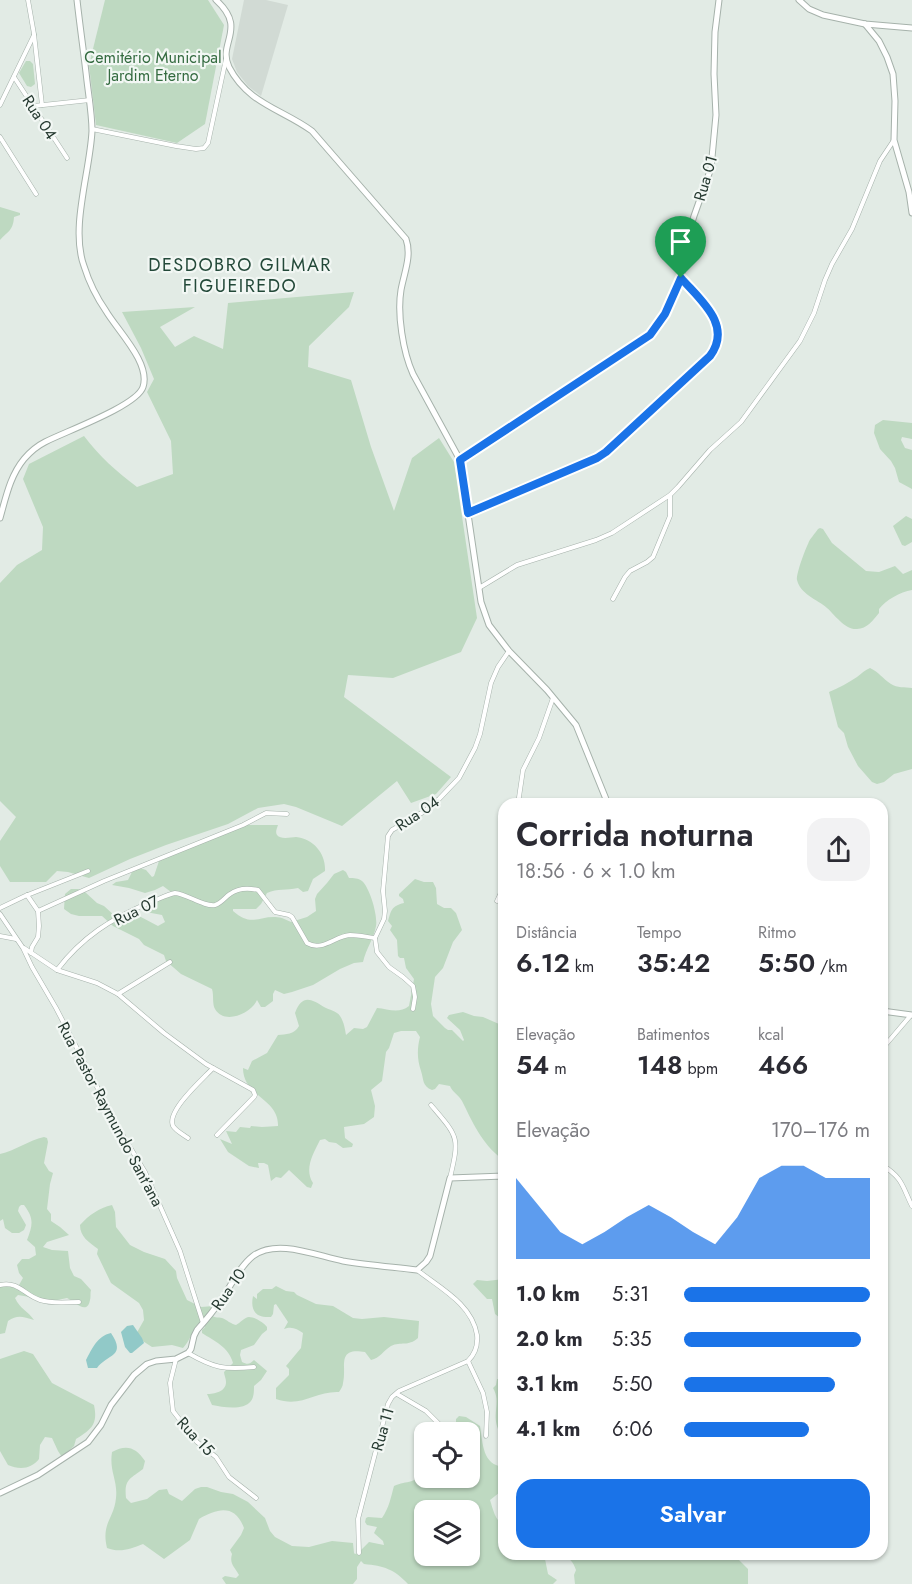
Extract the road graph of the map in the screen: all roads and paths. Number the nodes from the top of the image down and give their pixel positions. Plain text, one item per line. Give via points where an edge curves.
1 (28, 0) edge
2 (77, 0) edge
3 (216, 0) edge
4 (718, 0) edge
5 (799, 0) edge
6 (866, 24) junction
7 (912, 28) edge
8 (34, 34) junction
9 (226, 56) junction
10 (14, 76) junction
11 (90, 100) junction
12 (0, 105) edge
13 (42, 105) junction
14 (33, 106) junction
15 (92, 129) junction
16 (0, 137) edge
17 (894, 140) junction
18 (67, 158) dead end
19 (36, 194) dead end
20 (912, 213) edge
21 (681, 278) junction
22 (460, 460) junction
23 (670, 495) junction
24 (468, 513) junction
25 (0, 518) edge
26 (479, 589) junction
27 (613, 599) dead end
28 (508, 651) junction
29 (553, 698) junction
30 (519, 798) edge
31 (606, 798) edge
32 (287, 814) dead end
33 (88, 871) dead end
34 (27, 895) junction
35 (0, 908) edge
36 (38, 911) junction
37 (0, 914) edge
38 (0, 936) edge
39 (375, 938) junction
40 (17, 939) junction
41 (23, 948) junction
42 (31, 953) junction
43 (170, 962) dead end
44 (57, 969) junction
45 (118, 994) junction
46 (412, 1009) dead end
47 (888, 1012) edge
48 (911, 1015) edge
49 (888, 1043) edge
50 (213, 1068) junction
51 (431, 1105) dead end
52 (218, 1136) dead end
53 (188, 1138) dead end
54 (888, 1169) edge
55 (498, 1176) edge
56 (450, 1178) junction
57 (912, 1206) edge
58 (417, 1270) junction
59 (0, 1285) edge
60 (79, 1302) dead end
61 (203, 1323) junction
62 (188, 1353) junction
63 (176, 1359) junction
64 (468, 1361) junction
65 (254, 1367) dead end
66 (396, 1393) junction
67 (437, 1422) edge
68 (486, 1436) dead end
69 (0, 1493) edge
70 (256, 1498) dead end
71 (359, 1554) dead end

1 - 8 street
2 - 11 street
3 - 9 street via 230,18 232,28
4 - 21 street, Rua 01 via 711,168 691,226
5 - 6 street via 823,15
6 - 7 street
6 - 17 street via 879,41 893,74
8 - 10 street
8 - 13 street
9 - 15 street via 204,148
9 - 22 street via 228,65 255,99 312,131 406,239 409,247 400,306 407,362
10 - 12 street
10 - 14 street, Rua 04
11 - 13 street
11 - 15 street
13 - 14 street
14 - 18 street, Rua 04
15 - 25 street via 79,251 104,310 142,367 143,386 129,401 33,450 9,484
16 - 19 street
17 - 20 street
17 - 23 street via 880,160 800,341 741,422
21 - 22 street, Rua 01 via 665,314 650,335
21 - 24 street via 712,314 717,327 717,346 710,356 597,458
22 - 24 street
23 - 26 street via 612,533 517,566
23 - 27 street via 671,512 653,557 630,571
24 - 26 street
26 - 28 street via 489,626
28 - 29 street
28 - 39 street, Rua 04 via 491,683 480,734 459,778 425,811 387,836 385,911
29 - 30 street via 523,770
29 - 31 street via 576,725
32 - 36 street via 266,813
33 - 34 street
34 - 35 street
34 - 36 street
36 - 42 street via 38,937
37 - 40 street, Rua Pastor Raymundo Sant’ana
38 - 40 street
39 - 44 street, Rua 07 via 348,935 311,945 292,917 275,912 258,891 235,891 213,905 175,893 125,913 103,927 77,946
39 - 46 street via 376,952 413,986
40 - 41 street, Rua Pastor Raymundo Sant’ana
41 - 42 street
41 - 61 street, Rua Pastor Raymundo Sant’ana via 145,1172 180,1251
42 - 44 street
43 - 45 street
44 - 45 street
45 - 50 street
47 - 48 street
48 - 49 street
50 - 52 street via 253,1090 255,1095
50 - 53 street via 174,1113 174,1128
51 - 56 street via 451,1129 457,1144
54 - 57 street via 903,1184
55 - 56 street
56 - 58 street via 430,1256
58 - 61 street, Rua 10 via 340,1260 303,1250 261,1252 245,1264
58 - 64 street, Rua 11 via 464,1306 471,1316 477,1341
59 - 60 street via 12,1284 48,1302
61 - 62 street, Rua 10
62 - 63 street
62 - 65 street via 218,1368
63 - 69 street via 156,1361 141,1368 88,1442 38,1475
63 - 70 street, Rua 15 via 170,1383 172,1411 197,1442 216,1457 229,1477
64 - 66 street, Rua 11
64 - 68 street via 487,1412
66 - 67 street
66 - 71 street, Rua 11 via 388,1404 358,1519

